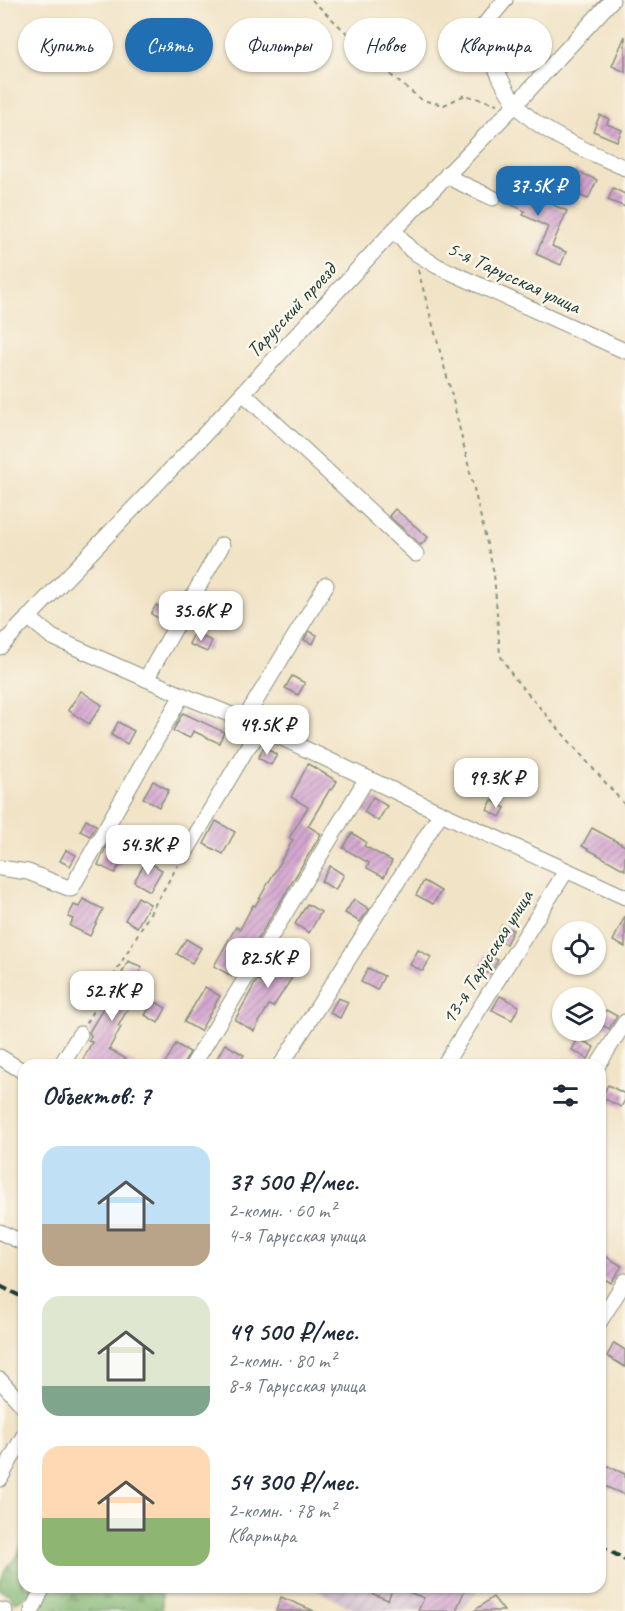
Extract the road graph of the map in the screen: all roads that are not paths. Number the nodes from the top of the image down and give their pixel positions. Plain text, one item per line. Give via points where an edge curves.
1 (505, 0) edge
2 (612, 0) edge
3 (512, 107) junction
4 (625, 168) edge
5 (448, 174) junction
6 (493, 198) dead end
7 (394, 230) junction
8 (625, 351) edge
9 (243, 393) junction
10 (222, 545) dead end
11 (416, 554) dead end
12 (326, 585) dead end
13 (28, 617) junction
14 (0, 646) edge
15 (146, 679) junction
16 (182, 695) junction
17 (244, 720) junction
18 (262, 729) junction
19 (367, 778) junction
20 (441, 813) junction
21 (184, 855) road end
22 (0, 868) edge
23 (566, 871) junction
24 (625, 897) edge
25 (625, 1022) edge
26 (80, 1034) road end
27 (0, 1057) edge
28 (65, 1059) edge
29 (198, 1059) edge
30 (285, 1059) edge
31 (448, 1059) edge
32 (602, 1059) edge
33 (18, 1068) edge
34 (0, 1233) edge
35 (18, 1240) edge
36 (625, 1281) edge
37 (606, 1311) edge
38 (0, 1380) edge
39 (18, 1400) edge
40 (18, 1447) edge
41 (0, 1479) edge
42 (40, 1593) edge
43 (0, 1610) edge
44 (4, 1611) edge
45 (32, 1611) edge

1 - 3 street via 480,30
2 - 3 street, Тарусский проезд
3 - 4 street
3 - 5 street, Тарусский проезд
5 - 6 street
5 - 7 street, Тарусский проезд
7 - 8 street, 5-я Тарусская улица via 411,250 436,266
7 - 9 street, Тарусский проезд
9 - 11 street
9 - 13 street, Тарусский проезд
10 - 15 street
12 - 17 street
13 - 14 street, Тарусский проезд
13 - 15 street via 52,637
15 - 16 street
16 - 17 street
16 - 22 street via 71,889 28,872
17 - 18 street
18 - 19 street
18 - 21 street
19 - 20 street
19 - 29 street
20 - 23 street
20 - 30 street
23 - 24 street
23 - 31 street, 13-я Тарусская улица
25 - 32 street
26 - 28 street
27 - 33 street
34 - 35 street
36 - 37 street
38 - 39 street
40 - 41 street
42 - 45 street
43 - 44 street

